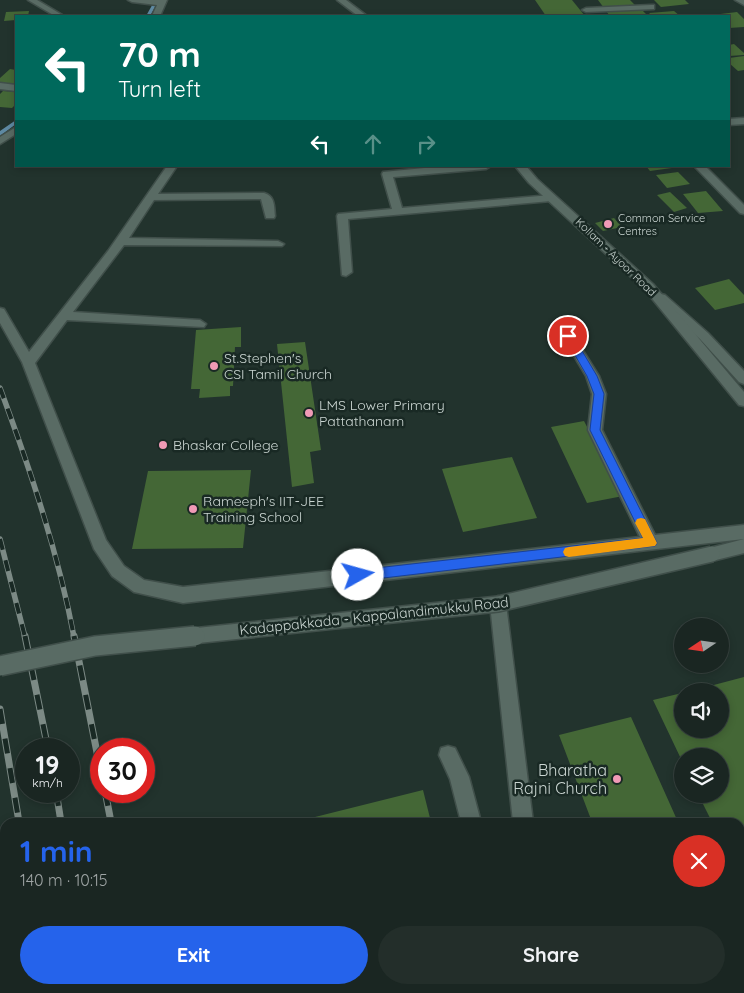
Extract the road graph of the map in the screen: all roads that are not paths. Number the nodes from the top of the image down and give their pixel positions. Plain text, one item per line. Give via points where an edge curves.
1 (32, 0) edge
2 (132, 0) edge
3 (341, 0) edge
4 (580, 0) edge
5 (739, 0) edge
6 (162, 2) edge
7 (744, 3) edge
8 (652, 7) dead end
9 (588, 13) edge
10 (58, 15) edge
11 (156, 15) edge
12 (362, 15) edge
13 (0, 86) edge
14 (15, 88) edge
15 (744, 121) edge
16 (730, 122) edge
17 (15, 131) edge
18 (0, 141) edge
19 (171, 167) edge
20 (474, 167) edge
21 (521, 167) edge
22 (700, 167) edge
23 (151, 197) junction
24 (552, 198) junction
25 (744, 211) edge
26 (398, 212) junction
27 (270, 216) dead end
28 (121, 241) junction
29 (278, 244) dead end
30 (346, 272) dead end
31 (649, 287) junction
32 (0, 312) edge
33 (64, 316) junction
34 (200, 324) dead end
35 (568, 336) dead end
36 (28, 362) junction
37 (744, 379) edge
38 (744, 400) edge
39 (744, 532) edge
40 (651, 543) junction
41 (744, 546) edge
42 (498, 604) junction
43 (0, 666) edge
44 (448, 755) dead end
45 (470, 818) edge
46 (523, 818) edge

1 - 10 street
2 - 6 street
3 - 12 street
4 - 9 street
5 - 7 street
6 - 11 street
8 - 9 street
13 - 14 street
15 - 16 street
17 - 18 street
19 - 23 street
20 - 26 street via 387,174
21 - 24 street, Kollam - Ayoor Road
22 - 25 street
23 - 27 street via 264,196 268,200
23 - 28 street
24 - 26 street
24 - 31 street, Kollam - Ayoor Road
26 - 30 street via 342,216
28 - 29 street
28 - 33 street
31 - 37 street via 704,336
31 - 38 street, Kollam - Ayoor Road
32 - 36 street
33 - 34 street
33 - 36 street
35 - 40 street via 599,394 595,430
36 - 40 street via 100,544 118,571 140,587 183,595
39 - 40 street
41 - 42 street, Kadappakkada - Kappalandimukku Road, bridge
42 - 43 street, Kadappakkada - Kappalandimukku Road, bridge via 95,646
42 - 46 street
44 - 45 street via 459,777

